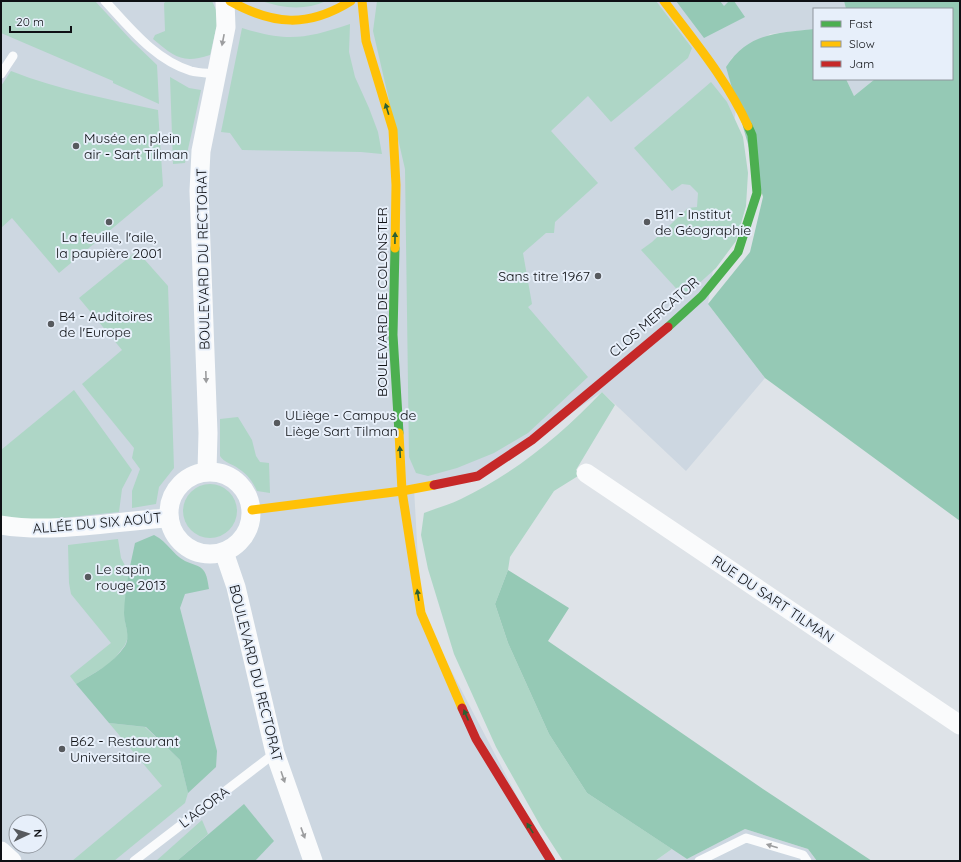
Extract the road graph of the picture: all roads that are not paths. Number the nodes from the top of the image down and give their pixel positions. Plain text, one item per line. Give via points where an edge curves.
1 (105, 1) edge
2 (225, 1) edge
3 (230, 1) edge
4 (352, 1) edge
5 (362, 1) edge
6 (664, 1) edge
7 (13, 56) dead end
8 (1, 74) edge
9 (216, 74) junction
10 (207, 471) junction
11 (586, 473) dead end
12 (402, 491) junction
13 (252, 510) junction
14 (169, 518) junction
15 (1, 525) edge
16 (224, 552) junction
17 (960, 725) edge
18 (275, 753) junction
19 (1, 851) edge
20 (12, 861) edge
21 (134, 861) edge
22 (313, 861) edge
23 (551, 861) edge
24 (699, 861) edge
25 (807, 861) edge

1 - 9 lane via 138,37 164,58 193,71
2 -> 9 street, BOULEVARD DU RECTORAT via 226,27
3 - 4 street via 268,19 293,21 318,18
12 -> 5 street, BOULEVARD DE COLONSTER via 393,335 396,185 393,130 366,41
6 - 12 street, CLOS MERCATOR via 737,102 752,135 757,192 738,252 702,296 683,314 532,440 478,476
7 - 8 lane
9 -> 10 street, BOULEVARD DU RECTORAT via 201,151 199,191 208,433
10 - 13 street via 224,473 237,481 248,494
10 - 14 street via 191,476 178,486 171,501
11 - 17 street, RUE DU SART TILMAN
12 - 13 street
23 -> 12 street, BOULEVARD DE COLONSTER via 476,739 421,613
13 - 16 street via 245,536 236,546
14 - 15 street, ALLÉE DU SIX AOÛT via 51,528 24,529
14 - 16 street via 175,535 188,548 206,554
16 - 18 street, BOULEVARD DU RECTORAT via 236,587
18 - 21 lane, L'AGORA
18 -> 22 street, BOULEVARD DU RECTORAT
19 - 20 street
25 -> 24 lane via 803,856 746,838

